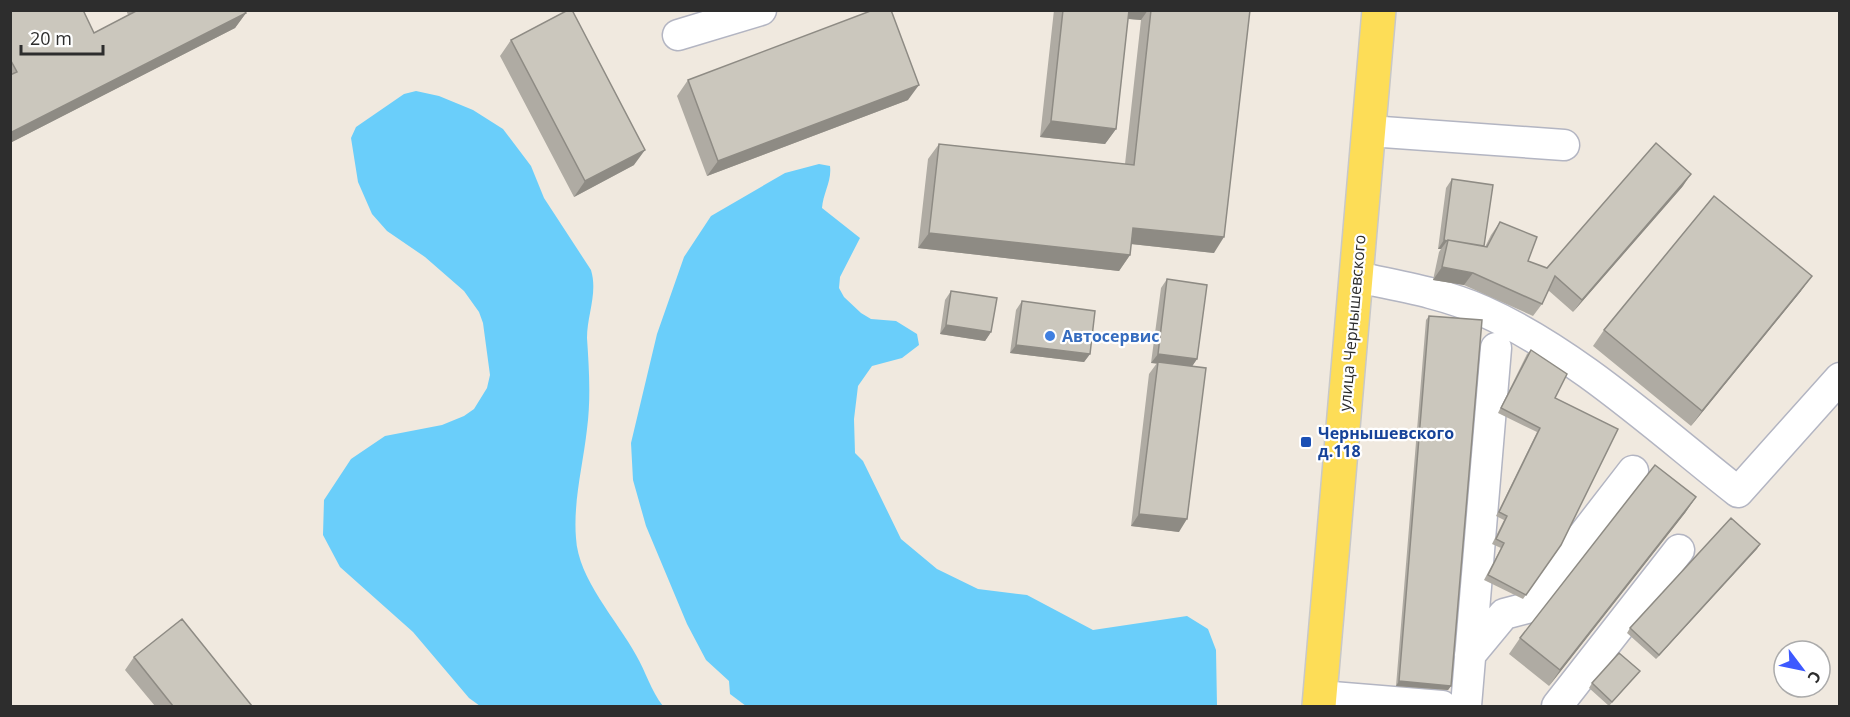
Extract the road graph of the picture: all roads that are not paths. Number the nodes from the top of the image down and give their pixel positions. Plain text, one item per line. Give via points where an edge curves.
1 (760, 10) edge
2 (1379, 10) edge
3 (678, 35) dead end
4 (1369, 131) junction
5 (1564, 145) dead end
6 (1356, 277) junction
7 (1496, 348) dead end
8 (1839, 378) edge
9 (1634, 471) dead end
10 (1679, 549) dead end
11 (1470, 655) junction
12 (1320, 701) edge
13 (1376, 704) edge
14 (1442, 706) edge
15 (1466, 706) edge
16 (1557, 706) edge

1 - 3 lane
2 - 4 main road, улица Чернышевского
4 - 5 lane
4 - 6 main road, улица Чернышевского
6 - 8 lane via 1436,294 1481,310 1539,339 1738,492
6 - 12 main road, улица Чернышевского
7 - 11 lane
9 - 11 lane via 1527,608 1504,614
10 - 16 lane
11 - 15 lane
12 - 13 lane
13 - 14 lane

